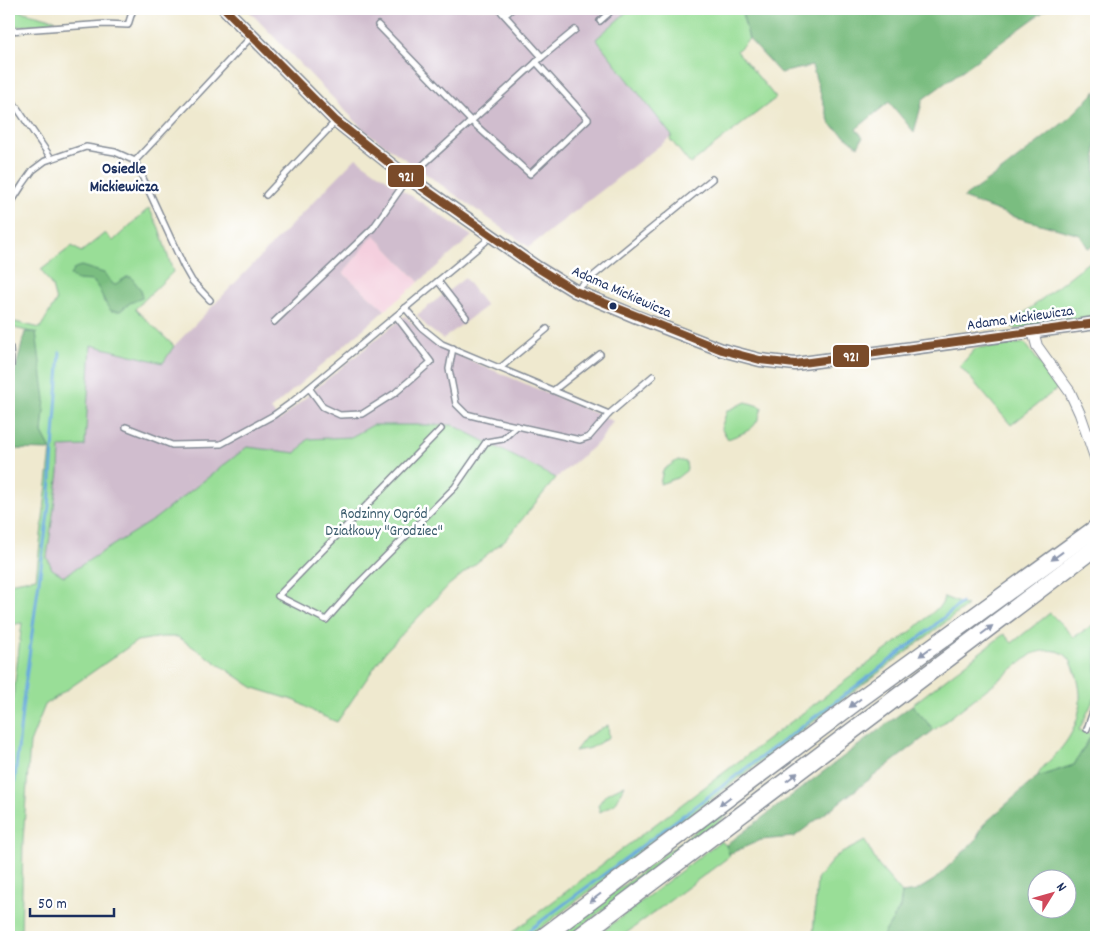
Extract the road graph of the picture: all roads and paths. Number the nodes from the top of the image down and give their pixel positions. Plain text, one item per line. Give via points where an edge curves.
1 (133, 9) edge
2 (225, 9) edge
3 (499, 9) edge
4 (512, 9) edge
5 (606, 9) edge
6 (505, 15) junction
7 (600, 21) dead end
8 (378, 25) dead end
9 (575, 30) dead end
10 (9, 31) edge
11 (252, 37) junction
12 (542, 57) junction
13 (536, 62) junction
14 (9, 96) edge
15 (471, 121) junction
16 (336, 122) junction
17 (51, 158) junction
18 (135, 161) junction
19 (410, 179) junction
20 (712, 179) dead end
21 (266, 195) dead end
22 (9, 211) edge
23 (490, 235) junction
24 (438, 281) junction
25 (575, 290) junction
26 (210, 300) dead end
27 (405, 308) junction
28 (396, 316) junction
29 (466, 317) dead end
30 (274, 322) dead end
31 (1096, 323) edge
32 (547, 329) dead end
33 (1033, 331) junction
34 (10, 348) edge
35 (453, 348) junction
36 (600, 354) dead end
37 (500, 368) junction
38 (9, 369) edge
39 (653, 376) dead end
40 (309, 388) junction
41 (554, 390) junction
42 (609, 414) junction
43 (517, 426) junction
44 (126, 427) dead end
45 (441, 429) dead end
46 (1096, 460) edge
47 (1096, 528) edge
48 (1096, 547) edge
49 (1096, 703) edge
50 (1087, 729) dead end
51 (543, 937) edge
52 (579, 937) edge

1 - 10 lane via 128,25
2 - 11 street, Adama Mickiewicza
3 - 6 lane
4 - 6 lane
5 - 7 lane via 609,13
6 - 12 lane
8 - 15 lane
9 - 12 lane
11 - 16 street, Adama Mickiewicza
11 - 18 lane
12 - 13 lane
13 - 15 lane
13 - 15 lane via 588,119 530,174
14 - 17 lane
15 - 19 lane
16 - 19 street, Adama Mickiewicza
16 - 21 lane
17 - 18 lane via 86,147 115,152
17 - 22 lane via 33,170
18 - 26 lane via 184,267
19 - 23 street, Adama Mickiewicza
19 - 30 lane via 372,228
20 - 25 lane
23 - 24 lane
23 - 25 street, Adama Mickiewicza
24 - 27 lane
24 - 29 lane
25 - 33 street, Adama Mickiewicza via 722,350 776,363 795,364
27 - 28 lane
27 - 35 lane via 422,328 442,344
28 - 40 lane
28 - 40 lane via 431,362 395,393 362,414 340,414 323,407
31 - 33 street, Adama Mickiewicza
32 - 37 lane
33 - 46 street via 1037,346 1070,392
34 - 38 lane
35 - 37 lane
35 - 43 lane via 449,369 456,404 466,414
36 - 41 lane
37 - 41 lane
39 - 42 lane
40 - 44 lane via 274,415 221,444 172,445
41 - 42 lane
42 - 43 lane via 589,437 580,440
43 - 45 lane via 503,439 486,442 455,487 361,580 326,620 278,596
47 -> 51 main road via 856,702
52 -> 48 main road
49 - 50 lane

